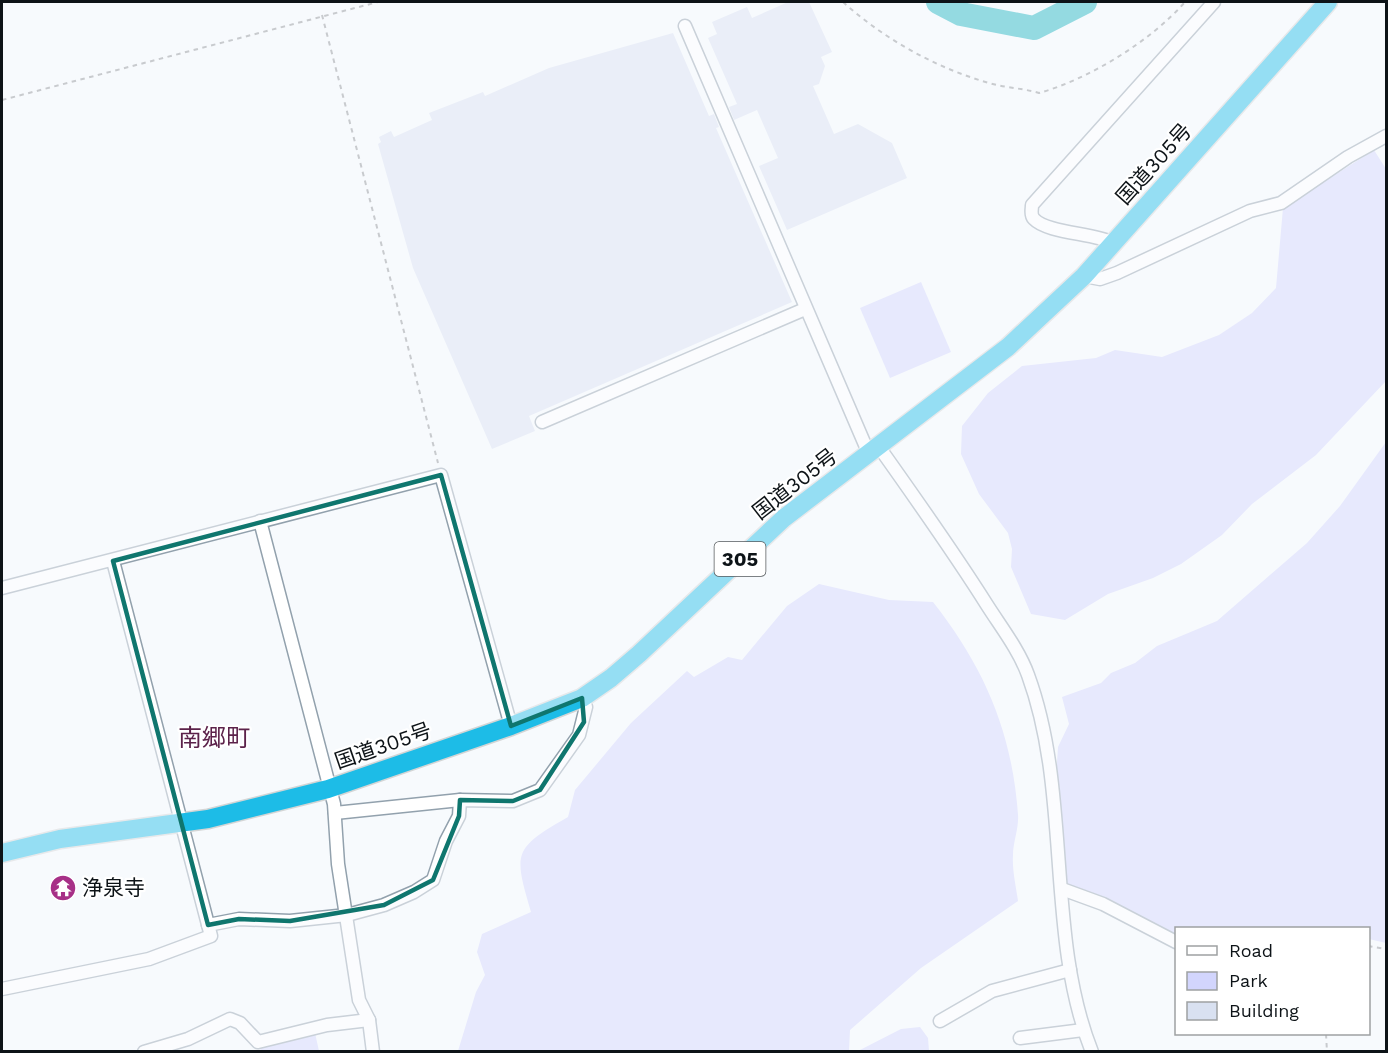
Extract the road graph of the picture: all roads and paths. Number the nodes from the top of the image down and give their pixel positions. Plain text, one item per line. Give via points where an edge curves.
1 (378, 2) edge
2 (843, 2) edge
3 (1185, 2) edge
4 (1214, 2) edge
5 (1328, 2) edge
6 (322, 15) junction
7 (685, 26) dead end
8 (2, 99) edge
9 (1386, 136) edge
10 (1114, 243) junction
11 (1084, 276) junction
12 (805, 309) junction
13 (542, 422) dead end
14 (874, 451) junction
15 (441, 475) junction
16 (260, 521) junction
17 (113, 561) junction
18 (2, 588) edge
19 (582, 698) junction
20 (511, 726) junction
21 (328, 789) junction
22 (460, 800) junction
23 (335, 813) junction
24 (179, 822) junction
25 (2, 853) edge
26 (1062, 889) junction
27 (347, 915) junction
28 (208, 925) junction
29 (1175, 941) edge
30 (1370, 946) edge
31 (1386, 949) edge
32 (1070, 970) junction
33 (2, 990) edge
34 (369, 1020) junction
35 (940, 1021) dead end
36 (1083, 1029) junction
37 (1326, 1035) edge
38 (1020, 1038) dead end
39 (144, 1052) edge
40 (373, 1052) edge
41 (1092, 1052) edge
42 (1326, 1052) edge

1 - 6 path
2 - 3 path via 890,38 944,66 992,84 1039,93 1127,52
4 - 10 street via 1032,205 1034,220
5 - 10 highway, 国道305号 / 305
6 - 8 path
6 - 15 path
7 - 12 street
9 - 11 street via 1281,203 1250,211 1118,273 1100,279
10 - 11 highway, 国道305号 / 305
11 - 14 highway, 国道305号 / 305 via 1008,347
12 - 13 street
12 - 14 street
14 - 19 highway, 国道305号 / 305 via 784,518 632,660
14 - 26 street via 956,557 1029,676 1047,748
15 - 16 street
15 - 20 street
16 - 17 street
16 - 21 street
17 - 18 street
17 - 24 street
19 - 20 highway, 国道305号 / 305
19 - 22 street via 586,707 579,735 540,790 513,801
20 - 21 highway, 国道305号 / 305
21 - 23 street
21 - 24 highway, 国道305号 / 305 via 208,819
22 - 23 street
22 - 27 street via 459,816 433,880 384,905
23 - 27 street
24 - 25 highway, 国道305号 / 305 via 60,839
24 - 28 street
26 - 29 street via 1103,904
26 - 32 street
27 - 28 street via 290,921 239,919
27 - 34 street via 359,1000
28 - 33 street via 211,936 149,959
30 - 31 path
32 - 35 street via 992,991
32 - 36 street
34 - 39 street via 327,1025 258,1042 240,1023 230,1019 188,1039
34 - 40 street
36 - 38 street
36 - 41 street
37 - 42 path

